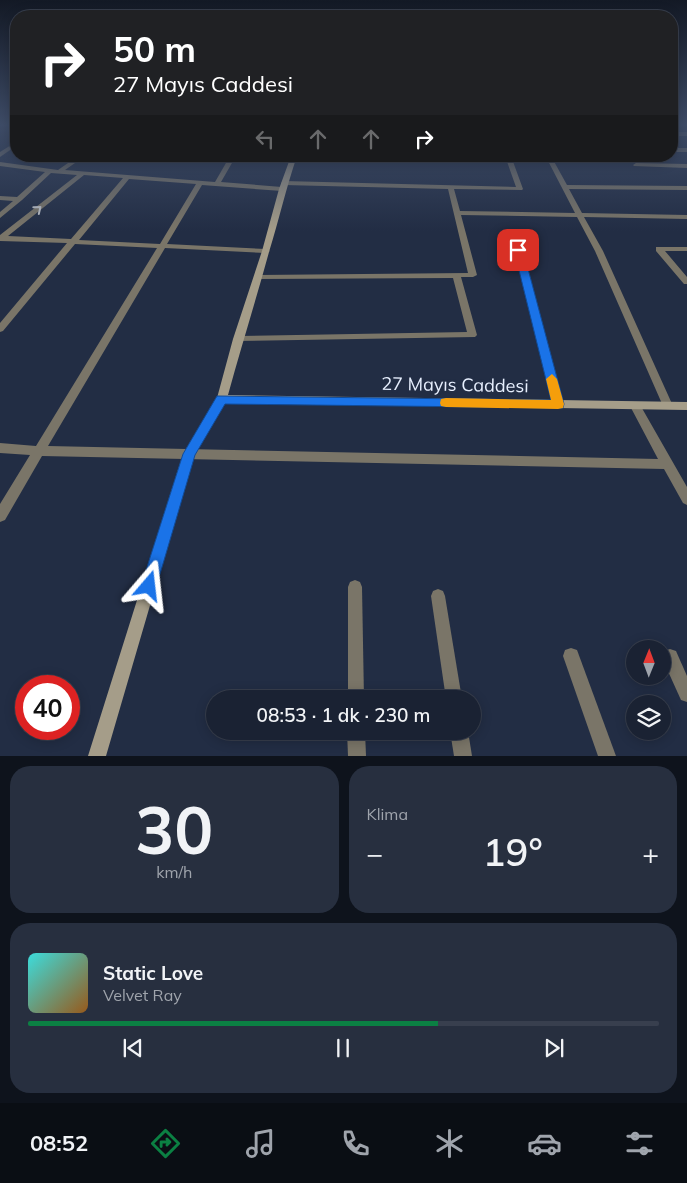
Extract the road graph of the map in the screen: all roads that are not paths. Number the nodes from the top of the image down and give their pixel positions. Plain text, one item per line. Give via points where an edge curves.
1 (73, 162) edge
2 (229, 162) edge
3 (292, 162) edge
4 (510, 162) edge
5 (551, 162) edge
6 (0, 164) edge
7 (636, 165) dead end
8 (687, 166) edge
9 (50, 171) junction
10 (59, 172) junction
11 (82, 174) junction
12 (127, 178) junction
13 (200, 183) junction
14 (216, 184) junction
15 (283, 186) junction
16 (564, 187) junction
17 (687, 188) edge
18 (451, 189) junction
19 (0, 198) edge
20 (20, 199) junction
21 (458, 213) junction
22 (0, 216) edge
23 (580, 216) junction
24 (687, 216) edge
25 (1, 239) edge
26 (72, 243) junction
27 (162, 247) junction
28 (687, 249) edge
29 (518, 250) dead end
30 (266, 251) junction
31 (458, 276) junction
32 (258, 277) junction
33 (687, 282) edge
34 (0, 330) edge
35 (238, 339) junction
36 (222, 400) junction
37 (558, 404) junction
38 (634, 406) junction
39 (668, 406) junction
40 (687, 406) edge
41 (0, 448) edge
42 (39, 451) junction
43 (189, 454) junction
44 (666, 464) junction
45 (687, 498) edge
46 (0, 516) edge
47 (355, 587) dead end
48 (438, 596) dead end
49 (571, 656) dead end
50 (671, 659) edge
51 (356, 690) edge
52 (453, 690) edge
53 (687, 694) edge
54 (356, 740) edge
55 (460, 740) edge
56 (97, 756) edge
57 (357, 756) edge
58 (463, 756) edge
59 (607, 756) edge

1 - 10 street
2 - 14 street
3 - 15 street
4 - 18 street via 520,189
5 - 16 street
6 - 9 street
7 - 8 street
9 - 10 street
9 - 20 street
10 - 11 street
11 - 12 street
25 -> 11 street
12 - 13 street
12 - 26 street
13 - 14 street
13 - 27 street
14 - 15 street
15 - 18 street
15 - 30 street
16 - 17 street
16 - 23 street
18 - 21 street
19 - 20 street
20 - 22 street
21 - 23 street
21 - 31 street via 473,275
23 - 24 street
23 - 39 street via 629,315
25 - 26 street
26 - 27 street
26 - 34 street
27 - 30 street
27 - 42 street
28 - 33 street via 659,249
29 - 37 street
30 - 32 street
31 - 32 street
31 - 35 street via 472,335
32 - 35 street
35 - 36 street
36 - 37 street, 27 Mayıs Caddesi
36 - 43 street
37 - 38 street, 27 Mayıs Caddesi
38 - 39 street, 27 Mayıs Caddesi
38 - 44 street
39 - 40 street, 27 Mayıs Caddesi
41 - 42 street
42 - 43 street
42 - 46 street
43 - 44 street
43 - 56 street
44 - 45 street
47 - 51 street
48 - 52 street
49 - 59 street
50 - 53 street
54 - 57 street
55 - 58 street

